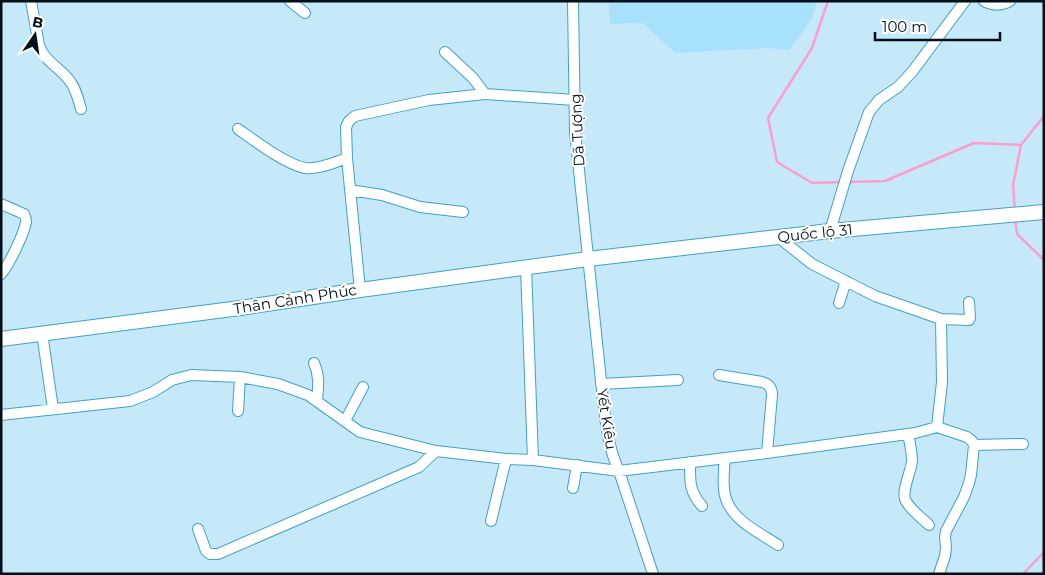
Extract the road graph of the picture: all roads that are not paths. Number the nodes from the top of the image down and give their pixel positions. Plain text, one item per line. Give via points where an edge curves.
1 (31, 1) edge
2 (290, 1) edge
3 (573, 1) edge
4 (965, 1) edge
5 (984, 1) edge
6 (1010, 1) edge
7 (305, 13) dead end
8 (445, 52) dead end
9 (485, 94) junction
10 (574, 100) junction
11 (81, 109) dead end
12 (238, 129) dead end
13 (347, 158) junction
14 (350, 190) junction
15 (1, 204) edge
16 (463, 212) dead end
17 (1042, 212) edge
18 (830, 231) junction
19 (778, 236) junction
20 (588, 259) junction
21 (526, 267) junction
22 (1, 274) edge
23 (846, 281) junction
24 (360, 290) junction
25 (969, 302) dead end
26 (839, 303) dead end
27 (941, 319) junction
28 (42, 333) junction
29 (1, 339) edge
30 (314, 363) dead end
31 (719, 376) dead end
32 (240, 377) junction
33 (678, 380) dead end
34 (601, 384) junction
35 (363, 387) dead end
36 (316, 401) junction
37 (53, 409) junction
38 (238, 411) dead end
39 (1, 415) edge
40 (345, 421) junction
41 (937, 427) junction
42 (908, 434) junction
43 (1023, 444) dead end
44 (974, 446) junction
45 (436, 451) junction
46 (767, 453) junction
47 (725, 458) junction
48 (506, 459) junction
49 (533, 460) junction
50 (690, 462) junction
51 (577, 465) junction
52 (619, 471) junction
53 (573, 488) dead end
54 (702, 506) dead end
55 (491, 521) dead end
56 (929, 525) dead end
57 (198, 529) dead end
58 (778, 546) dead end
59 (654, 574) edge
60 (939, 574) edge

1 - 11 street via 41,52 70,81
2 - 7 street
3 - 10 street, Dã Tượng
4 - 18 street via 912,72 869,112
5 - 6 street via 996,5
8 - 9 street
9 - 10 street
9 - 13 street via 429,100 355,116 346,127
10 - 20 street, Dã Tượng
12 - 13 street via 264,148 306,168
13 - 14 street
14 - 16 street via 420,207
14 - 24 street
15 - 22 street via 24,214 26,219 21,237
17 - 18 highway, Quốc lộ 31
18 - 19 highway, Quốc lộ 31
19 - 20 highway, Quốc lộ 31
19 - 23 street via 812,264
20 - 21 highway, Thân Cảnh Phúc
20 - 34 street, Yết Kiêu
21 - 24 highway, Thân Cảnh Phúc
21 - 49 street
23 - 26 street
23 - 27 street via 875,296
24 - 28 highway, Thân Cảnh Phúc
25 - 27 street via 969,320
27 - 41 street via 942,382
28 - 29 highway, Thân Cảnh Phúc
28 - 37 street
30 - 36 street via 319,376
31 - 46 street via 762,382 771,388
32 - 36 street via 278,384
32 - 37 street via 191,375 172,380 130,401
32 - 38 street
33 - 34 street
34 - 52 street, Yết Kiêu via 608,440
35 - 40 street
36 - 40 street
37 - 39 street
40 - 45 street via 360,432
41 - 42 street
41 - 44 street via 967,437
42 - 46 street
42 - 56 street via 912,461 905,497
43 - 44 street
44 - 60 street via 969,483 946,531 945,556
45 - 48 street
45 - 57 street via 418,467 218,554 206,551
46 - 47 street
47 - 50 street
47 - 58 street via 723,488 729,506 741,520
48 - 49 street
48 - 55 street
49 - 51 street
50 - 52 street
50 - 54 street via 691,488
51 - 52 street
51 - 53 street
52 - 59 street, Yết Kiêu

